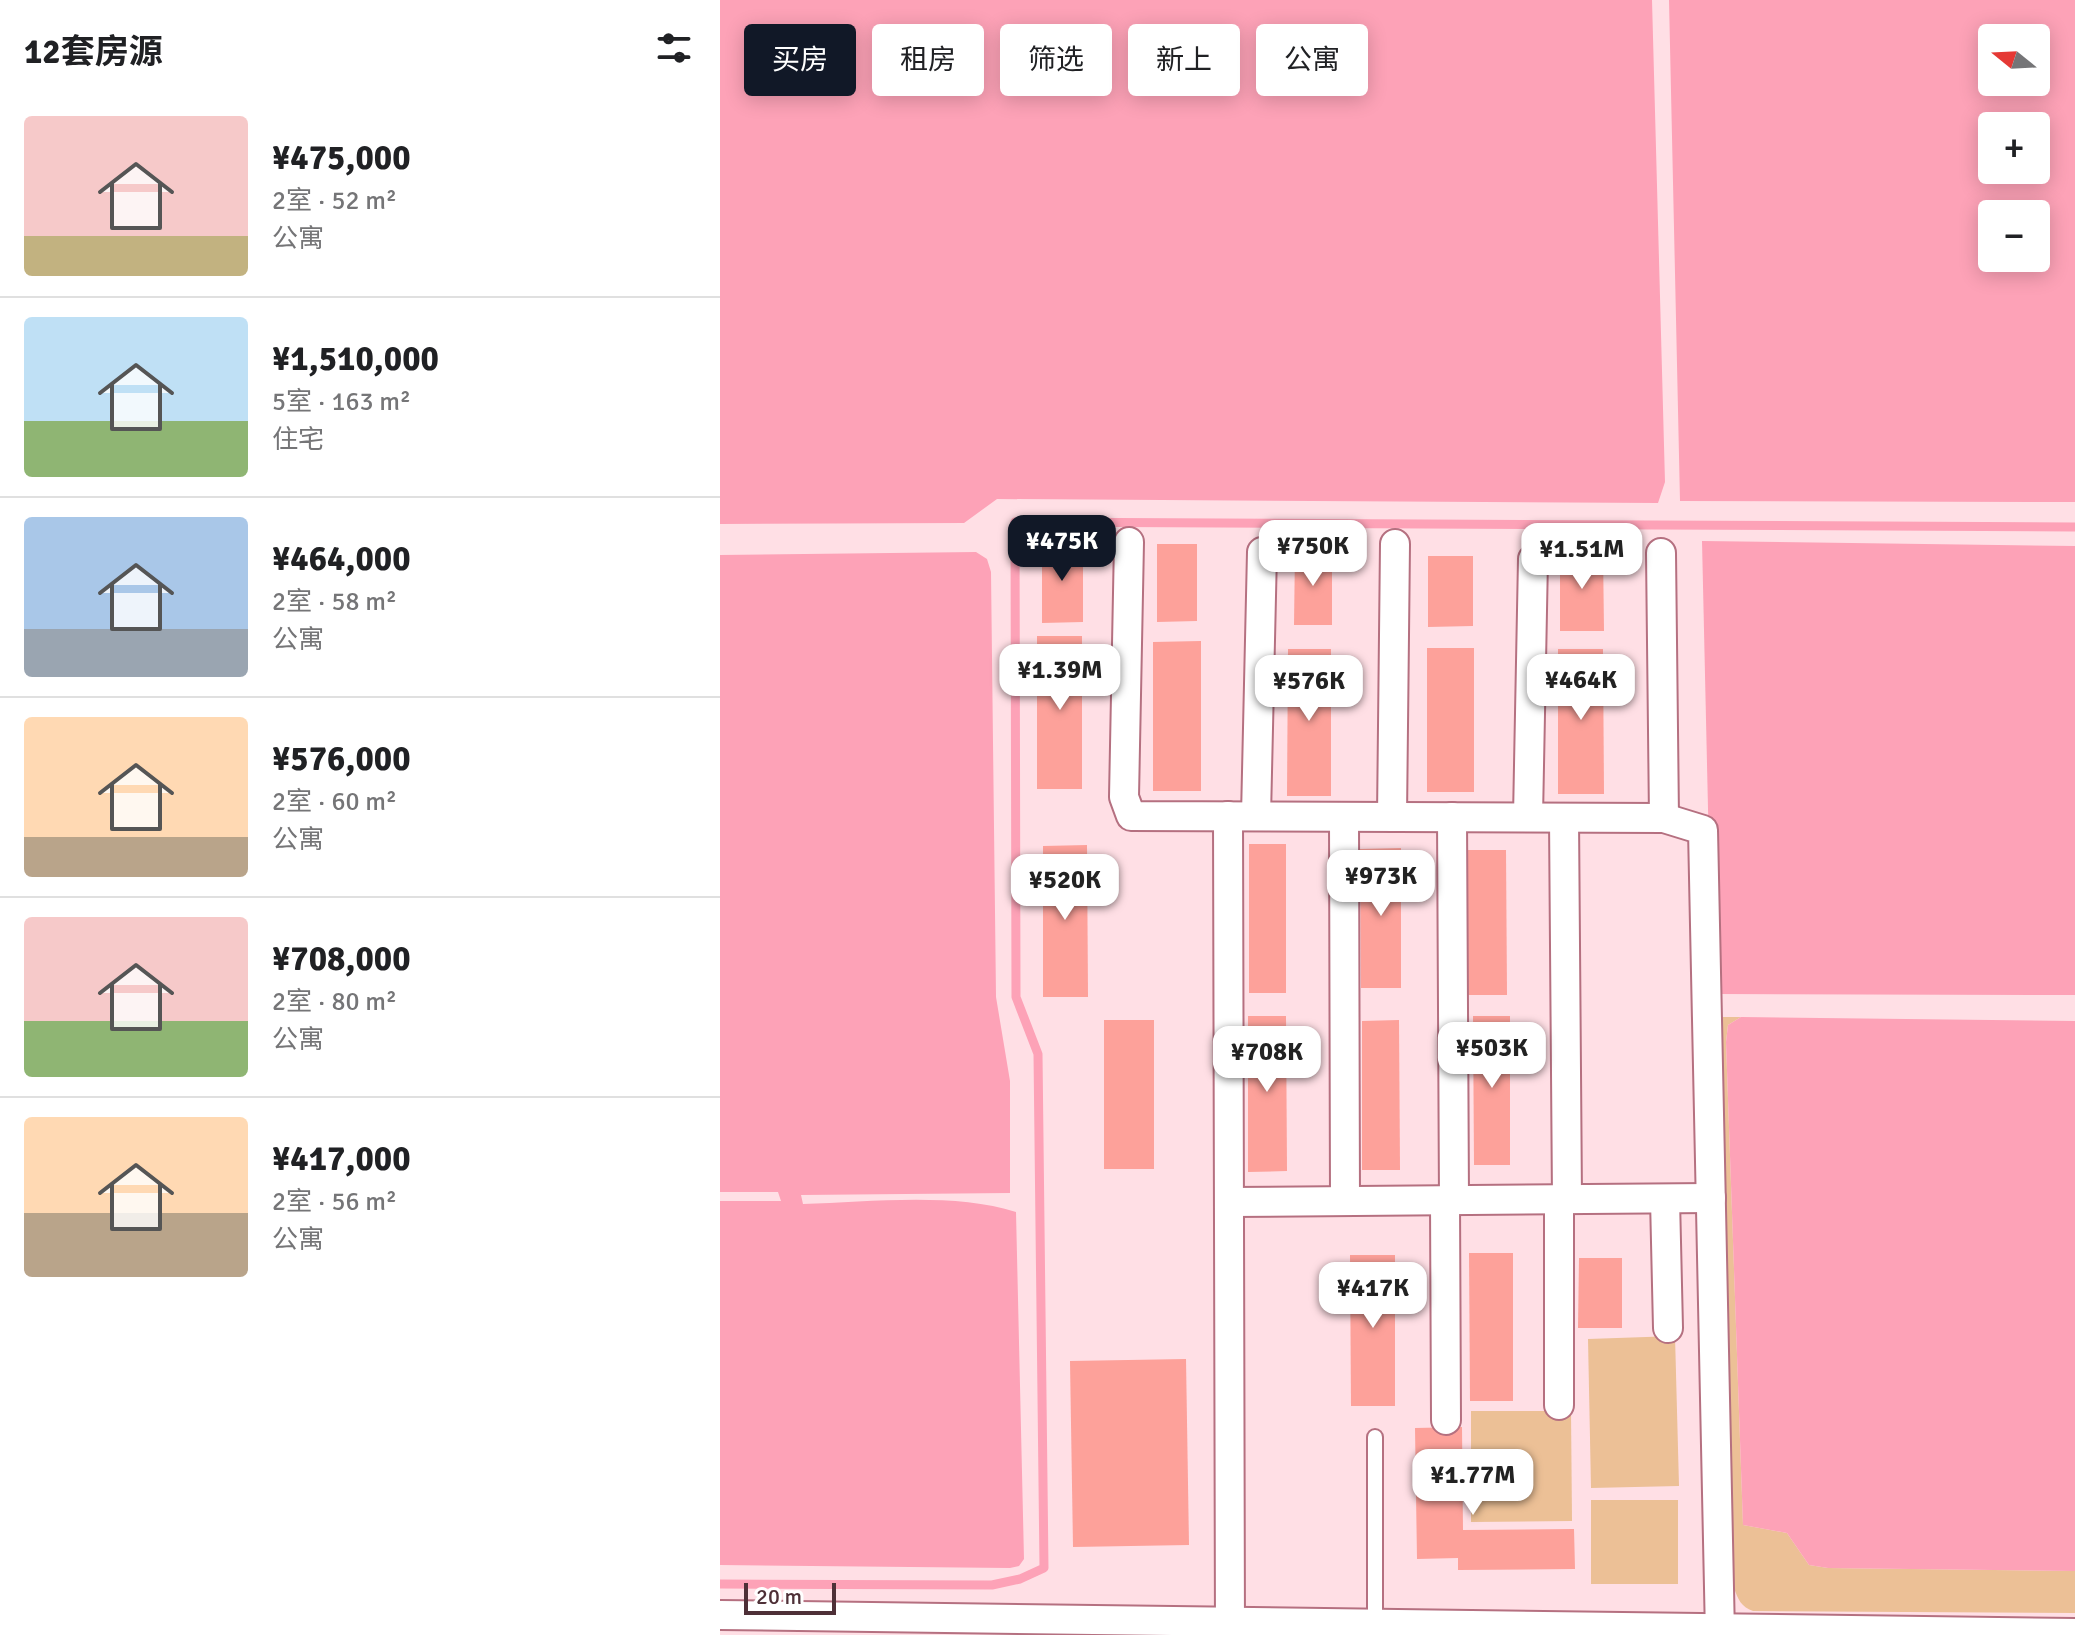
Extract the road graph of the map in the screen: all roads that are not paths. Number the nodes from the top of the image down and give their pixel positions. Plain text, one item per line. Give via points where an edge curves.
1 (1129, 542) dead end
2 (1395, 544) dead end
3 (1262, 552) dead end
4 (1661, 553) dead end
5 (1533, 559) dead end
6 (1228, 816) junction
7 (1256, 816) junction
8 (1344, 817) junction
9 (1392, 817) junction
10 (1452, 817) junction
11 (1528, 817) junction
12 (1564, 818) junction
13 (1664, 818) junction
14 (1711, 1198) junction
15 (1665, 1199) junction
16 (1449, 1200) junction
17 (1563, 1200) junction
18 (1345, 1201) junction
19 (1229, 1202) junction
20 (1668, 1328) dead end
21 (1559, 1405) dead end
22 (1446, 1420) dead end
23 (1375, 1437) dead end
24 (720, 1615) edge
25 (1375, 1624) junction
26 (800, 1626) edge
27 (1230, 1629) edge
28 (1324, 1629) edge
29 (1720, 1632) edge
30 (1839, 1633) edge
31 (1958, 1633) edge
32 (2075, 1633) edge

1 - 6 street via 1127,806 1131,816
2 - 9 street
3 - 7 street
4 - 13 street
5 - 11 street
6 - 7 street
6 - 19 street
7 - 8 street
8 - 9 street
8 - 18 street
9 - 10 street
10 - 11 street
10 - 16 street
11 - 12 street
12 - 13 street
12 - 17 street
13 - 14 street via 1703,830
14 - 15 street
14 - 29 street
15 - 17 street
15 - 20 street
16 - 17 street
16 - 18 street
16 - 22 street
17 - 21 street
18 - 19 street
19 - 27 street
23 - 25 lane
24 - 26 street
25 - 28 street
25 - 29 street
26 - 27 street
27 - 28 street
29 - 30 street
30 - 31 street
31 - 32 street

